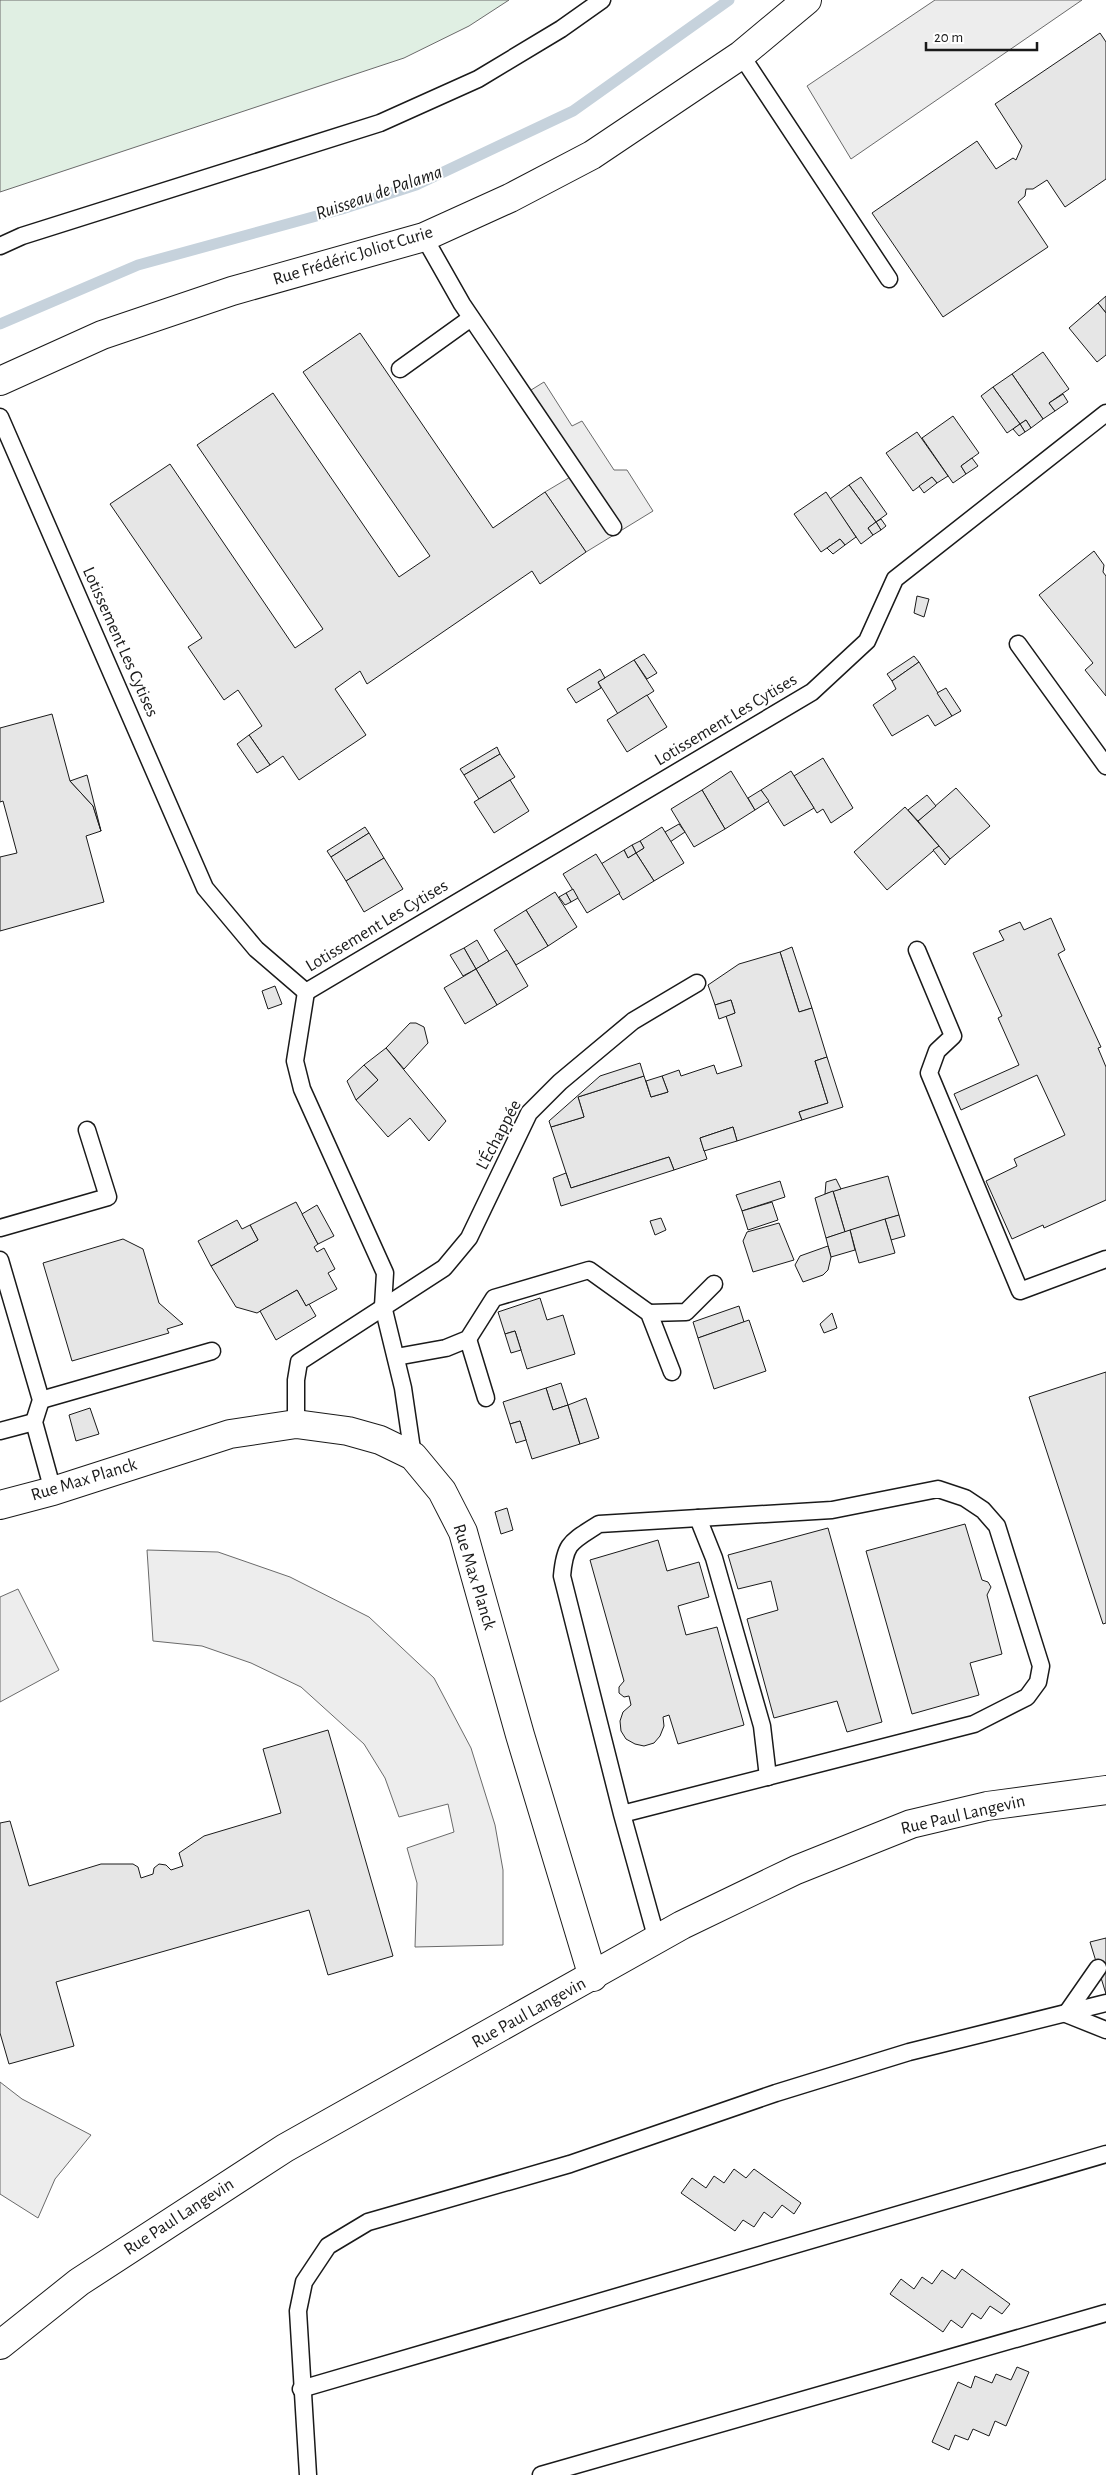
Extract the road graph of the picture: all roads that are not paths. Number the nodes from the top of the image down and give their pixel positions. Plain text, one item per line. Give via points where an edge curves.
1 (602, 0) edge
2 (807, 0) edge
3 (741, 55) junction
4 (424, 237) junction
5 (0, 246) edge
6 (889, 279) dead end
7 (471, 318) junction
8 (400, 369) dead end
9 (0, 381) edge
10 (1106, 413) edge
11 (0, 417) edge
12 (613, 527) dead end
13 (1018, 644) dead end
14 (1106, 766) edge
15 (917, 950) dead end
16 (697, 983) dead end
17 (306, 992) junction
18 (87, 1130) dead end
19 (0, 1228) edge
20 (1106, 1259) edge
21 (0, 1260) edge
22 (714, 1284) dead end
23 (384, 1306) junction
24 (649, 1313) junction
25 (468, 1339) junction
26 (212, 1351) dead end
27 (396, 1358) junction
28 (672, 1372) dead end
29 (486, 1398) dead end
30 (41, 1400) junction
31 (34, 1422) junction
32 (296, 1424) junction
33 (0, 1431) edge
34 (413, 1456) junction
35 (53, 1491) junction
36 (0, 1505) edge
37 (698, 1518) junction
38 (768, 1777) junction
39 (1106, 1790) edge
40 (622, 1814) junction
41 (657, 1940) junction
42 (1098, 1968) dead end
43 (593, 1977) junction
44 (1106, 2003) edge
45 (1066, 2014) junction
46 (1106, 2030) edge
47 (1106, 2154) edge
48 (1106, 2313) edge
49 (0, 2345) edge
50 (301, 2389) junction
51 (308, 2475) edge
52 (542, 2475) edge

1 - 5 lane via 478,79 380,124 22,236
2 - 3 street, Rue Frédéric Joliot Curie
3 - 4 street, Rue Frédéric Joliot Curie via 592,155 510,198
3 - 6 lane
4 - 7 lane
4 - 9 street, Rue Frédéric Joliot Curie via 232,291 102,334
7 - 8 lane
7 - 12 lane
10 - 17 lane, Lotissement Les Cytises via 895,579 867,641 812,692
11 - 17 lane, Lotissement Les Cytises via 205,888 256,949
13 - 14 lane
15 - 20 lane via 953,1036 937,1051 929,1073 1020,1291
16 - 23 lane, L'Échappée via 633,1021 560,1082 529,1113 469,1238 444,1268
17 - 23 lane, Lotissement Les Cytises via 295,1061 302,1089 386,1272
18 - 19 lane via 108,1197
21 - 30 lane
22 - 24 lane via 686,1312
23 - 27 lane, Lotissement Les Cytises
23 - 32 lane, L'Échappée via 299,1362
24 - 25 lane via 589,1270 494,1298
24 - 28 lane
25 - 27 lane via 446,1348
25 - 29 lane
26 - 30 lane
27 - 34 lane, Lotissement Les Cytises via 404,1388
30 - 31 lane
31 - 33 lane
31 - 35 lane
32 - 34 street, Rue Max Planck via 348,1431 380,1440
32 - 35 street, Rue Max Planck via 230,1434
34 - 43 street, Rue Max Planck via 442,1491 463,1532
35 - 36 street, Rue Max Planck
37 - 38 lane via 714,1558 762,1726
37 - 38 lane via 832,1510 938,1489 965,1498 983,1510 997,1526 1042,1666 1038,1682 1027,1697 974,1724
37 - 40 lane via 599,1524 576,1539 564,1553 562,1576
38 - 40 lane
39 - 41 street, Rue Paul Langevin via 987,1806 911,1824 796,1870
40 - 41 lane
41 - 43 street, Rue Paul Langevin
42 - 45 lane
43 - 49 street, Rue Paul Langevin via 285,2148 79,2282
44 - 45 lane
45 - 46 lane
45 - 50 lane via 909,2052 776,2093 570,2164 368,2222 328,2246 304,2282 298,2311
47 - 50 lane
48 - 52 lane
50 - 51 lane

